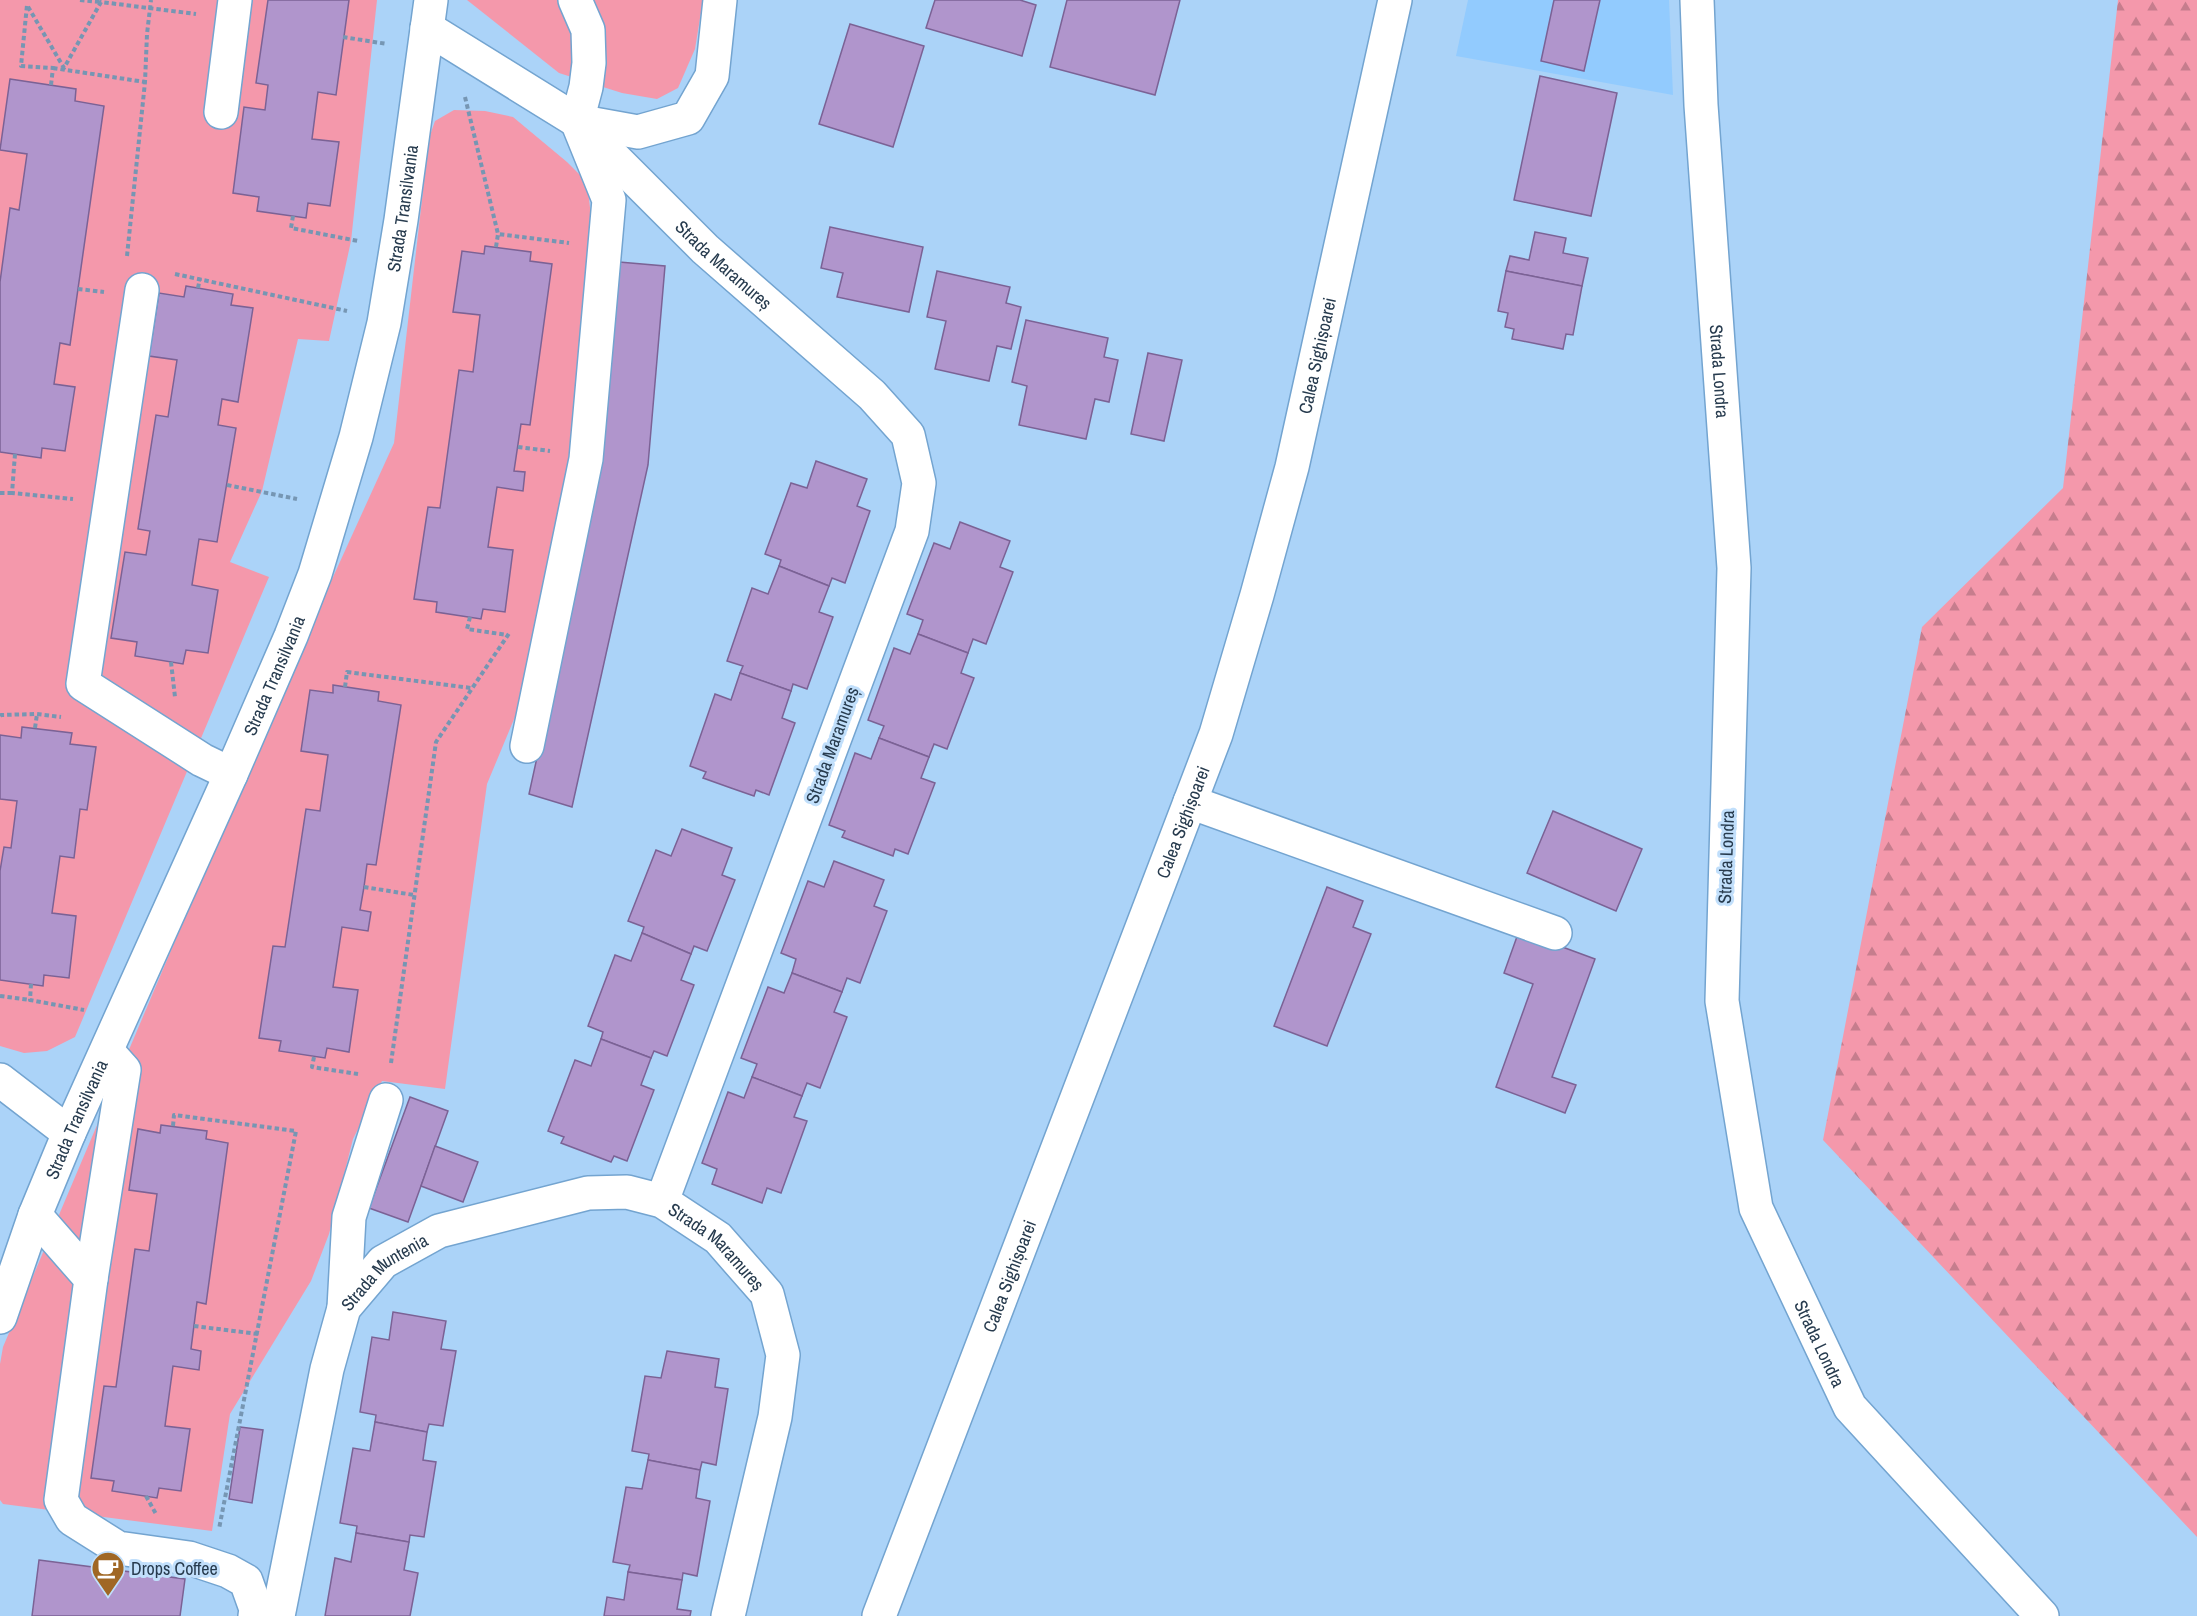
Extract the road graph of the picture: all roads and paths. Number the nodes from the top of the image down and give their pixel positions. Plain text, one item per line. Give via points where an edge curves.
1 (81, 0) edge
2 (575, 0) edge
3 (720, 0) edge
4 (1395, 0) edge
5 (1697, 0) edge
6 (101, 2) junction
7 (234, 10) edge
8 (437, 24) edge
9 (343, 38) dead end
10 (398, 46) dead end
11 (52, 68) junction
12 (64, 68) junction
13 (145, 82) dead end
14 (51, 85) dead end
15 (221, 112) dead end
16 (578, 121) junction
17 (293, 216) dead end
18 (498, 234) junction
19 (367, 242) dead end
20 (572, 244) dead end
21 (496, 247) dead end
22 (200, 278) junction
23 (198, 288) dead end
24 (78, 290) dead end
25 (142, 290) junction
26 (355, 313) dead end
27 (518, 447) dead end
28 (551, 451) dead end
29 (15, 454) dead end
30 (227, 485) dead end
31 (0, 493) edge
32 (12, 493) junction
33 (76, 499) dead end
34 (307, 501) dead end
35 (470, 617) dead end
36 (513, 626) dead end
37 (507, 635) junction
38 (345, 687) dead end
39 (472, 688) junction
40 (37, 714) dead end
41 (34, 728) dead end
42 (527, 746) dead end
43 (231, 774) junction
44 (1190, 802) junction
45 (363, 887) dead end
46 (414, 895) junction
47 (1555, 933) dead end
48 (31, 984) dead end
49 (0, 996) edge
50 (30, 1000) junction
51 (95, 1012) dead end
52 (107, 1051) junction
53 (314, 1057) dead end
54 (0, 1080) edge
55 (387, 1090) junction
56 (173, 1126) dead end
57 (69, 1133) junction
58 (662, 1201) junction
59 (35, 1215) junction
60 (91, 1279) junction
61 (344, 1308) junction
62 (0, 1317) edge
63 (194, 1326) dead end
64 (258, 1334) junction
65 (212, 1565) junction
66 (255, 1616) edge
67 (278, 1616) edge
68 (728, 1616) edge
69 (879, 1616) edge
70 (2042, 1616) edge

1 - 6 path
2 - 16 street via 588,30 589,63
3 - 16 street via 712,76 688,118 638,132
4 - 44 street, Calea Sighișoarei via 1292,467 1216,734
5 - 70 street, Strada Londra via 1734,568 1722,1001 1756,1208 1850,1407
6 - 7 path
6 - 12 path
7 - 15 street
8 - 16 street, Strada Maramureș
8 - 18 path
8 - 43 street, Strada Transilvania via 386,313 356,437 315,574
9 - 10 path
11 - 12 path
11 - 12 path via 21,66 27,5
11 - 14 path
12 - 13 path
16 - 42 street via 609,200 586,459
16 - 58 street, Strada Maramureș via 705,249 872,396 908,435 919,483 912,531
17 - 19 path via 291,228
18 - 20 path
18 - 21 path
22 - 23 path
22 - 25 path via 169,273
22 - 26 path
24 - 25 path via 122,294
25 - 43 street via 83,684
27 - 28 path
29 - 32 path
30 - 34 path
31 - 32 path
32 - 33 path
35 - 37 path via 467,629
36 - 37 path
37 - 39 path
38 - 39 path via 347,672
39 - 46 path via 436,742
40 - 41 path
43 - 52 street, Strada Transilvania
44 - 47 street
44 - 69 street, Calea Sighișoarei
45 - 46 path
46 - 55 path
48 - 50 path
49 - 50 path
50 - 51 path
52 - 57 street, Strada Transilvania
52 - 60 street via 124,1070
53 - 55 path via 312,1067
54 - 57 street
55 - 61 street via 349,1217
56 - 64 path via 174,1115 296,1131
57 - 59 street, Strada Transilvania
58 - 61 street, Strada Muntenia via 627,1192 588,1193 440,1231 383,1262
58 - 68 street, Strada Maramureș via 718,1238 767,1294 783,1355 775,1417
59 - 60 street
59 - 62 street, Strada Transilvania
60 - 65 street via 61,1500 72,1519 118,1548
61 - 67 street, Strada Muntenia via 327,1369
63 - 64 path
64 - 65 path
65 - 66 street via 246,1581

